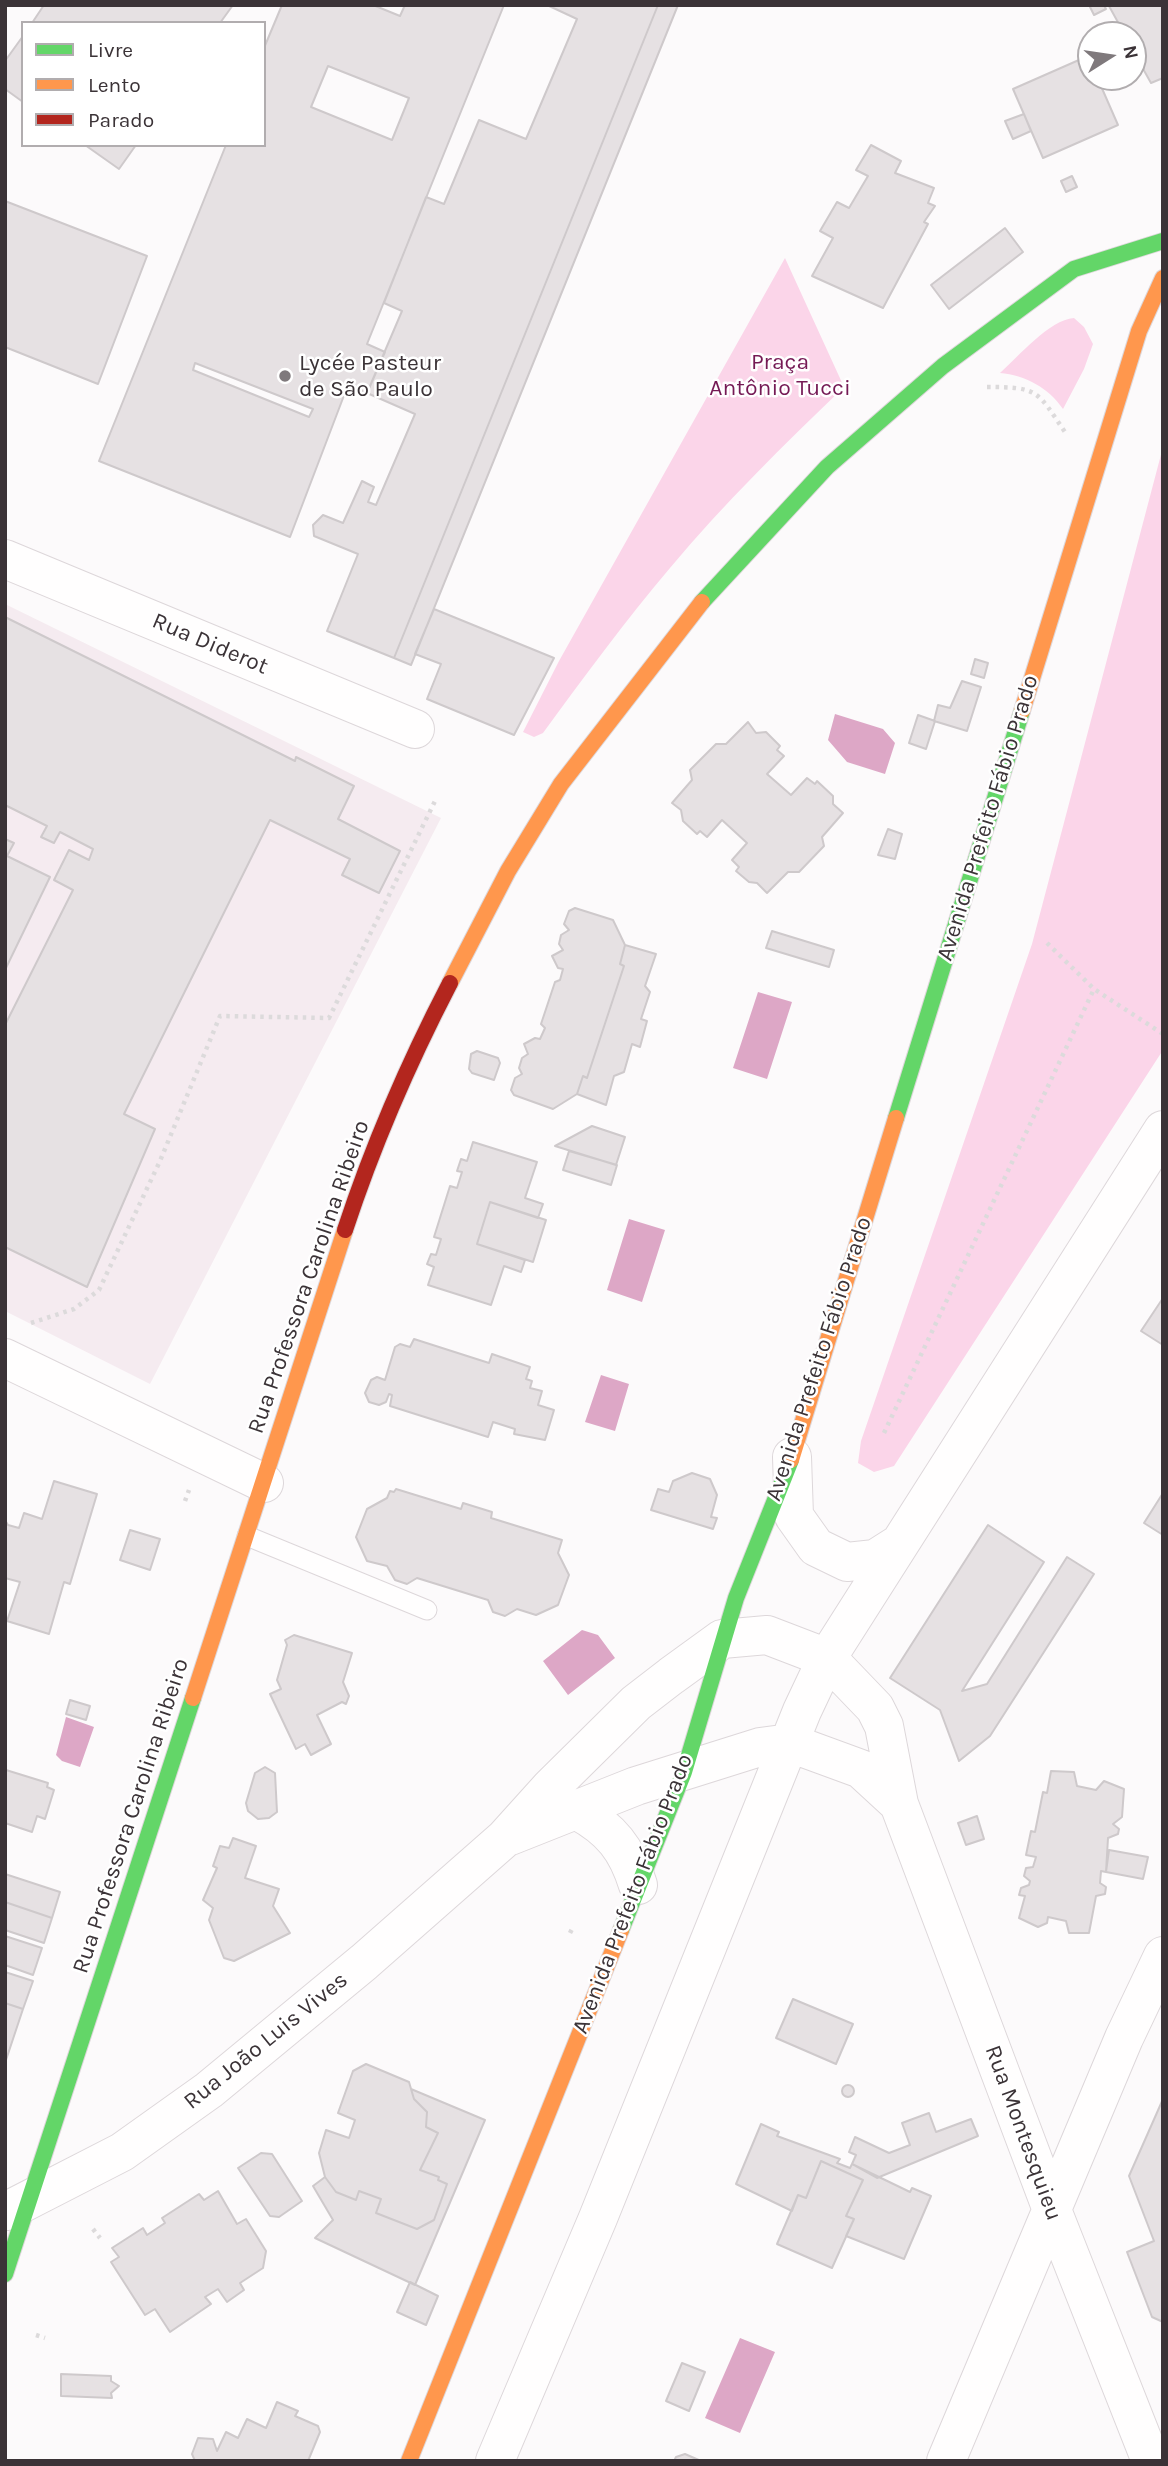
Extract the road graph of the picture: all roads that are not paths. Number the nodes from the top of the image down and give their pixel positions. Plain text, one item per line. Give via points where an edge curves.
1 (1163, 240) edge
2 (1163, 278) edge
3 (5, 559) edge
4 (415, 729) dead end
5 (1163, 1130) edge
6 (5, 1358) edge
7 (792, 1457) junction
8 (264, 1483) junction
9 (247, 1535) junction
10 (897, 1545) junction
11 (427, 1610) dead end
12 (722, 1639) junction
13 (827, 1658) junction
14 (790, 1743) junction
15 (684, 1772) junction
16 (899, 1804) junction
17 (578, 1811) junction
18 (505, 1838) junction
19 (638, 1885) junction
20 (1163, 1956) edge
21 (16, 2207) edge
22 (1052, 2210) junction
23 (5, 2274) edge
24 (409, 2461) edge
25 (495, 2461) edge
26 (946, 2461) edge
27 (1151, 2461) edge

1 - 8 street, Rua Professora Carolina Ribeiro via 1074,269 943,366 827,467 684,621 561,784 508,872 422,1037 365,1169
2 - 7 street, Avenida Prefeito Fábio Prado via 1139,331
3 - 4 street, Rua Diderot
5 - 10 street
6 - 8 street
7 - 10 street via 794,1516 817,1547 847,1562 874,1559
7 - 12 street, Avenida Prefeito Fábio Prado
8 - 9 street, Rua Professora Carolina Ribeiro
9 - 11 lane
9 - 21 street, Rua Professora Carolina Ribeiro
10 - 13 street
12 - 13 street via 767,1635
12 - 15 street, Avenida Prefeito Fábio Prado
12 - 18 street, Rua João Luis Vives via 636,1703
13 - 14 street
13 - 16 street, Rua Montesquieu via 875,1708 884,1726
14 - 15 street, Rua João Luis Vives via 760,1747
14 - 16 street, Rua Montesquieu via 861,1769
14 - 25 street
15 - 17 street, Rua João Luis Vives
15 - 19 street, Avenida Prefeito Fábio Prado
16 - 22 street, Rua Montesquieu
17 - 18 street, Rua João Luis Vives
17 - 19 street via 603,1824 625,1853
18 - 21 street, Rua João Luis Vives via 209,2090 122,2152
19 - 24 street, Avenida Prefeito Fábio Prado
20 - 22 street
21 - 23 street, Rua Professora Carolina Ribeiro
22 - 26 street
22 - 27 street, Rua Montesquieu

